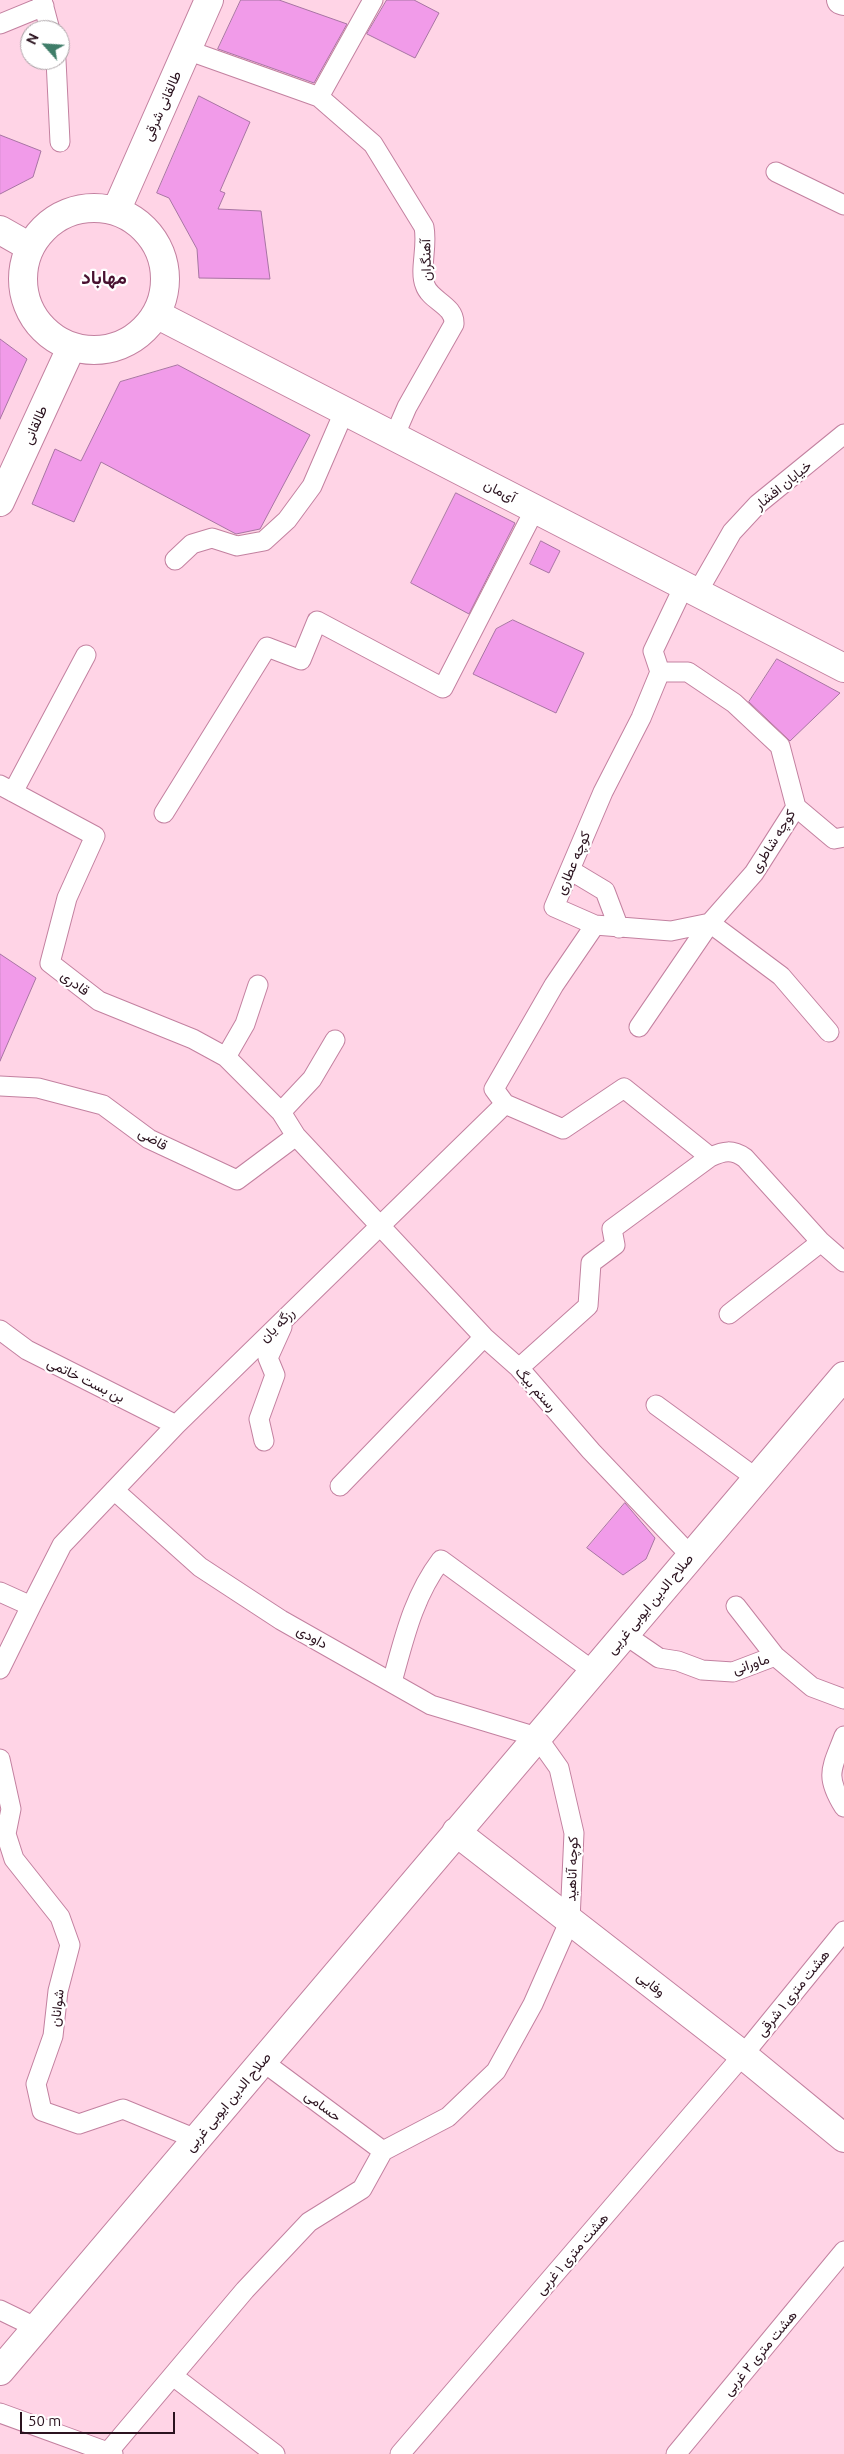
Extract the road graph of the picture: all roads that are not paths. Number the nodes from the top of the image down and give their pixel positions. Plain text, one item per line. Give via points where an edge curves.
1 (209, 0) edge
2 (373, 0) edge
3 (43, 3) edge
4 (47, 20) edge
5 (0, 24) edge
6 (187, 50) junction
7 (56, 70) edge
8 (319, 96) junction
9 (60, 142) dead end
10 (776, 172) dead end
11 (844, 205) edge
12 (116, 211) junction
13 (0, 230) edge
14 (30, 247) junction
15 (156, 314) junction
16 (71, 348) junction
17 (344, 412) junction
18 (844, 434) edge
19 (394, 437) junction
20 (0, 502) edge
21 (535, 509) junction
22 (175, 560) dead end
23 (690, 589) junction
24 (86, 655) dead end
25 (844, 668) edge
26 (660, 672) junction
27 (6, 789) edge
28 (796, 807) junction
29 (164, 813) dead end
30 (844, 837) edge
31 (570, 870) junction
32 (710, 923) junction
33 (595, 925) junction
34 (619, 928) junction
35 (258, 986) dead end
36 (638, 1027) dead end
37 (829, 1032) dead end
38 (335, 1040) dead end
39 (226, 1057) junction
40 (0, 1086) edge
41 (506, 1104) junction
42 (281, 1112) junction
43 (296, 1136) junction
44 (710, 1157) junction
45 (379, 1225) junction
46 (821, 1242) junction
47 (844, 1262) edge
48 (728, 1314) dead end
49 (287, 1316) junction
50 (0, 1330) edge
51 (484, 1337) junction
52 (519, 1368) junction
53 (844, 1376) edge
54 (656, 1405) dead end
55 (176, 1424) junction
56 (264, 1441) dead end
57 (756, 1478) junction
58 (340, 1486) dead end
59 (114, 1490) junction
60 (690, 1555) junction
61 (0, 1592) edge
62 (31, 1606) junction
63 (736, 1606) dead end
64 (624, 1634) junction
65 (775, 1656) junction
66 (0, 1669) edge
67 (593, 1671) junction
68 (392, 1682) junction
69 (844, 1698) edge
70 (844, 1736) edge
71 (537, 1737) junction
72 (0, 1759) edge
73 (844, 1807) edge
74 (456, 1832) junction
75 (570, 1920) junction
76 (844, 1932) edge
77 (743, 2055) junction
78 (262, 2061) junction
79 (844, 2138) edge
80 (196, 2139) junction
81 (383, 2151) junction
82 (844, 2252) edge
83 (0, 2310) edge
84 (37, 2328) junction
85 (0, 2372) edge
86 (173, 2376) junction
87 (0, 2413) edge
88 (111, 2453) edge
89 (276, 2454) edge
90 (400, 2454) edge
91 (676, 2454) edge

1 - 6 street, طالقانی شرقی
2 - 8 street
3 - 4 street
3 - 5 street
6 - 8 street
6 - 12 street, طالقانی شرقی
7 - 9 street
8 - 19 street, آهنگران via 373,144 404,193 424,227 427,241 424,284 454,318 454,324 407,407
10 - 11 street
12 - 14 street via 92,207 68,212 47,224
12 - 15 street via 135,220 161,253 164,294
13 - 14 street
14 - 16 street via 22,284 27,305 52,338
15 - 16 street via 141,333 120,346 96,351
15 - 17 street, آی‌مان
16 - 20 street, طالقانی
17 - 19 street, آی‌مان
17 - 22 street via 312,486 287,520 264,541 236,546 212,538 192,544
18 - 23 street, خیابان افشار via 758,504 732,532
19 - 21 street, آی‌مان
21 - 23 street, آی‌مان
21 - 29 street via 443,688 316,621 301,660 267,647
23 - 25 street, آی‌مان
23 - 26 street via 653,651
24 - 27 street
26 - 28 street, کوچه شاطری via 688,672 734,702 780,746
26 - 31 street, کوچه عطاری
27 - 39 street, قادری via 95,836 67,898 50,964 99,1001 193,1039
28 - 30 street via 834,840
28 - 32 street, کوچه شاطری via 754,873
31 - 33 street, کوچه عطاری via 554,907
31 - 34 street via 605,891
32 - 34 street via 671,931
32 - 36 street, کوچه شاطری
32 - 37 street via 782,976
33 - 34 street
33 - 41 street via 554,985 494,1089
35 - 39 street via 245,1024
38 - 42 street via 312,1079
39 - 42 street, قادری
40 - 43 street, قاضی via 38,1088 103,1105 149,1139 237,1180
41 - 44 street via 563,1129 624,1088
41 - 45 street, رزگه یان
42 - 43 street, قادری
43 - 45 street, قادری
44 - 46 street via 724,1151 736,1151
44 - 52 street via 612,1229 615,1245 591,1263 588,1306
45 - 49 street, رزگه یان
45 - 51 street, رستم بیگ
46 - 47 street
46 - 48 street
49 - 55 street, رزگه یان
49 - 56 street via 268,1358 274,1375 259,1419
50 - 55 street, بن بست خاتمی via 27,1350
51 - 52 street, رستم بیگ
51 - 58 street
52 - 60 street, رستم بیگ via 591,1451
53 - 57 street, صلاح الدین ایوبی غریی
54 - 57 street
55 - 59 street, رزگه یان
57 - 60 street, صلاح الدین ایوبی غریی
59 - 62 street, رزگه یان via 62,1545
59 - 68 street, داودی via 200,1567 280,1620
60 - 64 street, صلاح الدین ایوبی غریی
61 - 62 street
62 - 66 street, رزگه یان
63 - 65 street
64 - 65 street, ماورانی via 659,1658 702,1670 734,1672
64 - 67 street, صلاح الدین ایوبی غریی
65 - 69 street, ماورانی via 812,1687
67 - 68 street via 441,1560 429,1576 412,1612
67 - 71 street, صلاح الدین ایوبی غریی
68 - 71 street, داودی via 431,1705
70 - 73 street via 830,1774
71 - 74 street, صلاح الدین ایوبی غریی
71 - 75 street, کوچه آناهید via 559,1768 574,1832
72 - 80 street, شوانان via 11,1809 6,1834 14,1859 60,1917 70,1945 58,1991 53,2036 36,2084 42,2111 79,2124 123,2109
74 - 75 street, وفایی
74 - 78 street, صلاح الدین ایوبی غربی
75 - 77 street, وفایی
75 - 81 street via 533,2004 496,2071 448,2117
76 - 77 street, هشت متری ۱ شرقی
77 - 79 street, وفایی
77 - 90 street, هشت متری ۱ غربی
78 - 80 street, صلاح الدین ایوبی غربی
78 - 81 street, حسامی
80 - 84 street, صلاح الدین ایوبی غربی
81 - 86 street via 362,2189 309,2222 245,2290
82 - 91 street, هشت متری ۲ غربی
83 - 84 street
84 - 85 street, صلاح الدین ایوبی غربی
86 - 88 street
86 - 89 street
87 - 88 street

